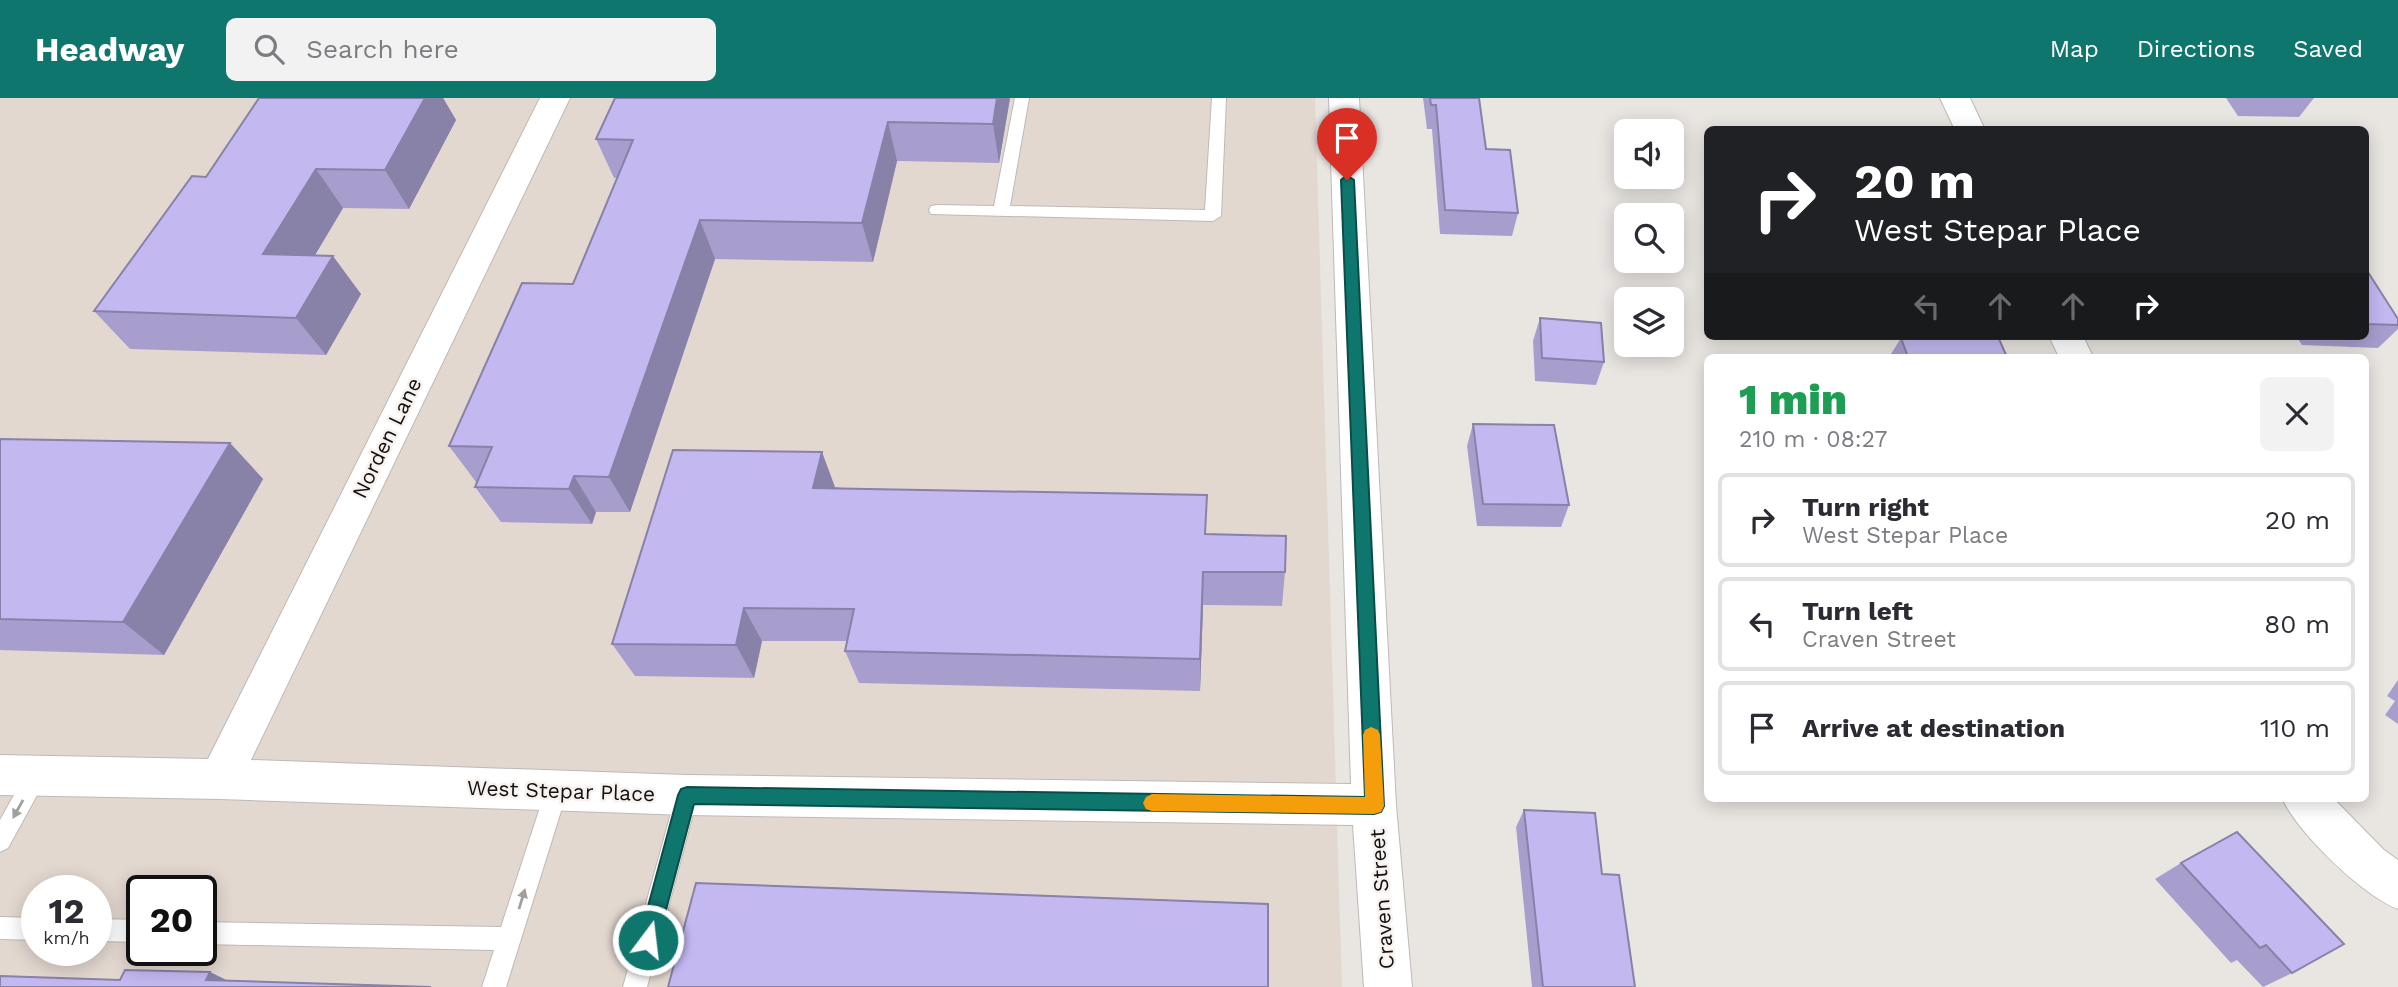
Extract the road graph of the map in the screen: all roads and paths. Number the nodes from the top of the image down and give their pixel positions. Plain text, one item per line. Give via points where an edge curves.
1 (555, 98) edge
2 (1022, 98) edge
3 (1219, 98) edge
4 (1344, 98) edge
5 (1955, 98) edge
6 (1968, 126) edge
7 (937, 210) dead end
8 (1001, 212) junction
9 (18, 776) edge
10 (220, 779) junction
11 (556, 792) junction
12 (687, 795) junction
13 (2308, 802) edge
14 (1374, 806) junction
15 (0, 841) edge
16 (2398, 887) edge
17 (0, 928) edge
18 (21, 929) edge
19 (217, 933) edge
20 (510, 939) junction
21 (494, 987) edge
22 (635, 987) edge
23 (1388, 987) edge

1 - 10 street, Norden Lane
2 - 8 lane
3 - 8 lane via 1213,216
4 - 14 street, Craven Street
5 - 6 street
7 - 8 lane
9 - 10 street, West Stepar Place
9 -> 15 lane
10 - 11 street, West Stepar Place
11 - 12 street, West Stepar Place
20 -> 11 lane
12 - 14 street, West Stepar Place
12 - 22 lane
13 - 16 street via 2368,865
14 - 23 street, Craven Street
17 - 18 lane
19 - 20 lane
20 - 21 lane

